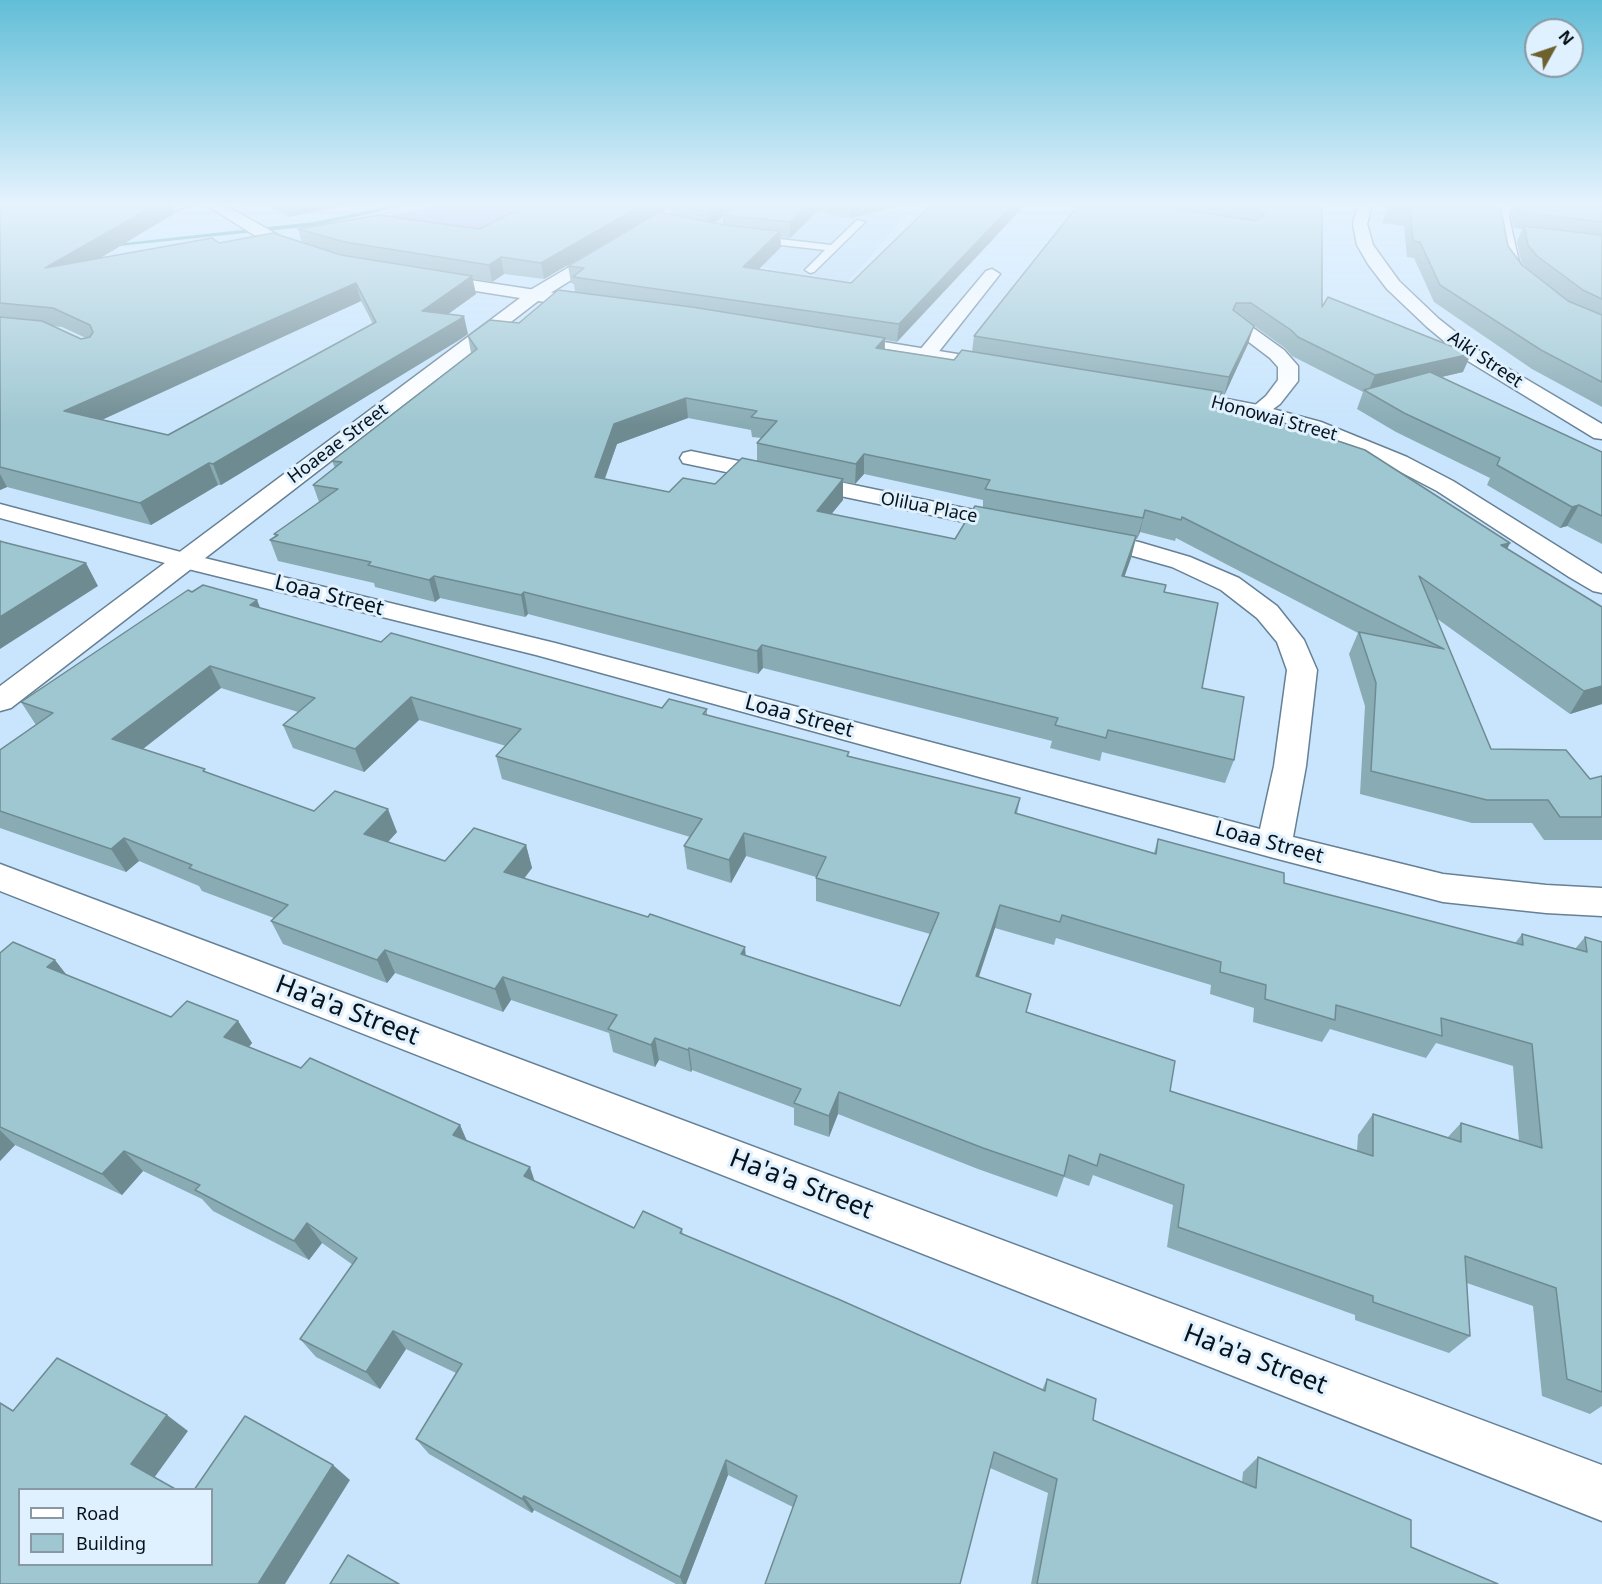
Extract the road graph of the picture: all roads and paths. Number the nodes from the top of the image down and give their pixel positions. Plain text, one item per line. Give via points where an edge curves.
1 (423, 278) edge
2 (565, 278) edge
3 (989, 278) edge
4 (1387, 278) edge
5 (1523, 278) edge
6 (533, 296) junction
7 (611, 307) edge
8 (1239, 327) edge
9 (1602, 331) edge
10 (822, 338) edge
11 (926, 355) junction
12 (1021, 370) edge
13 (1150, 391) edge
14 (1258, 411) junction
15 (1602, 433) edge
16 (691, 458) dead end
17 (0, 511) edge
18 (185, 561) junction
19 (1602, 585) edge
20 (0, 701) edge
21 (1274, 845) junction
22 (0, 877) edge
23 (1602, 902) edge
24 (1602, 1493) edge

1 - 6 street
2 - 6 street, Hoaeae Street
3 - 11 street
4 - 15 street, Aiki Street via 1475,357
5 - 9 street via 1568,313
6 - 7 street
6 - 18 street, Hoaeae Street
8 - 14 street via 1288,366 1288,381
10 - 11 street
11 - 12 street
13 - 14 street, Honowai Street
14 - 19 street, Honowai Street via 1313,427 1399,462 1445,486
16 - 21 street, Olilua Place via 917,507 1130,547 1181,562 1230,584 1268,612 1290,639 1302,670 1290,766
17 - 18 street, Loaa Street
18 - 20 street, Hoaeae Street
18 - 21 street, Loaa Street via 545,649
21 - 23 street, Loaa Street via 1443,888
22 - 24 street, Ha'a'a Street

